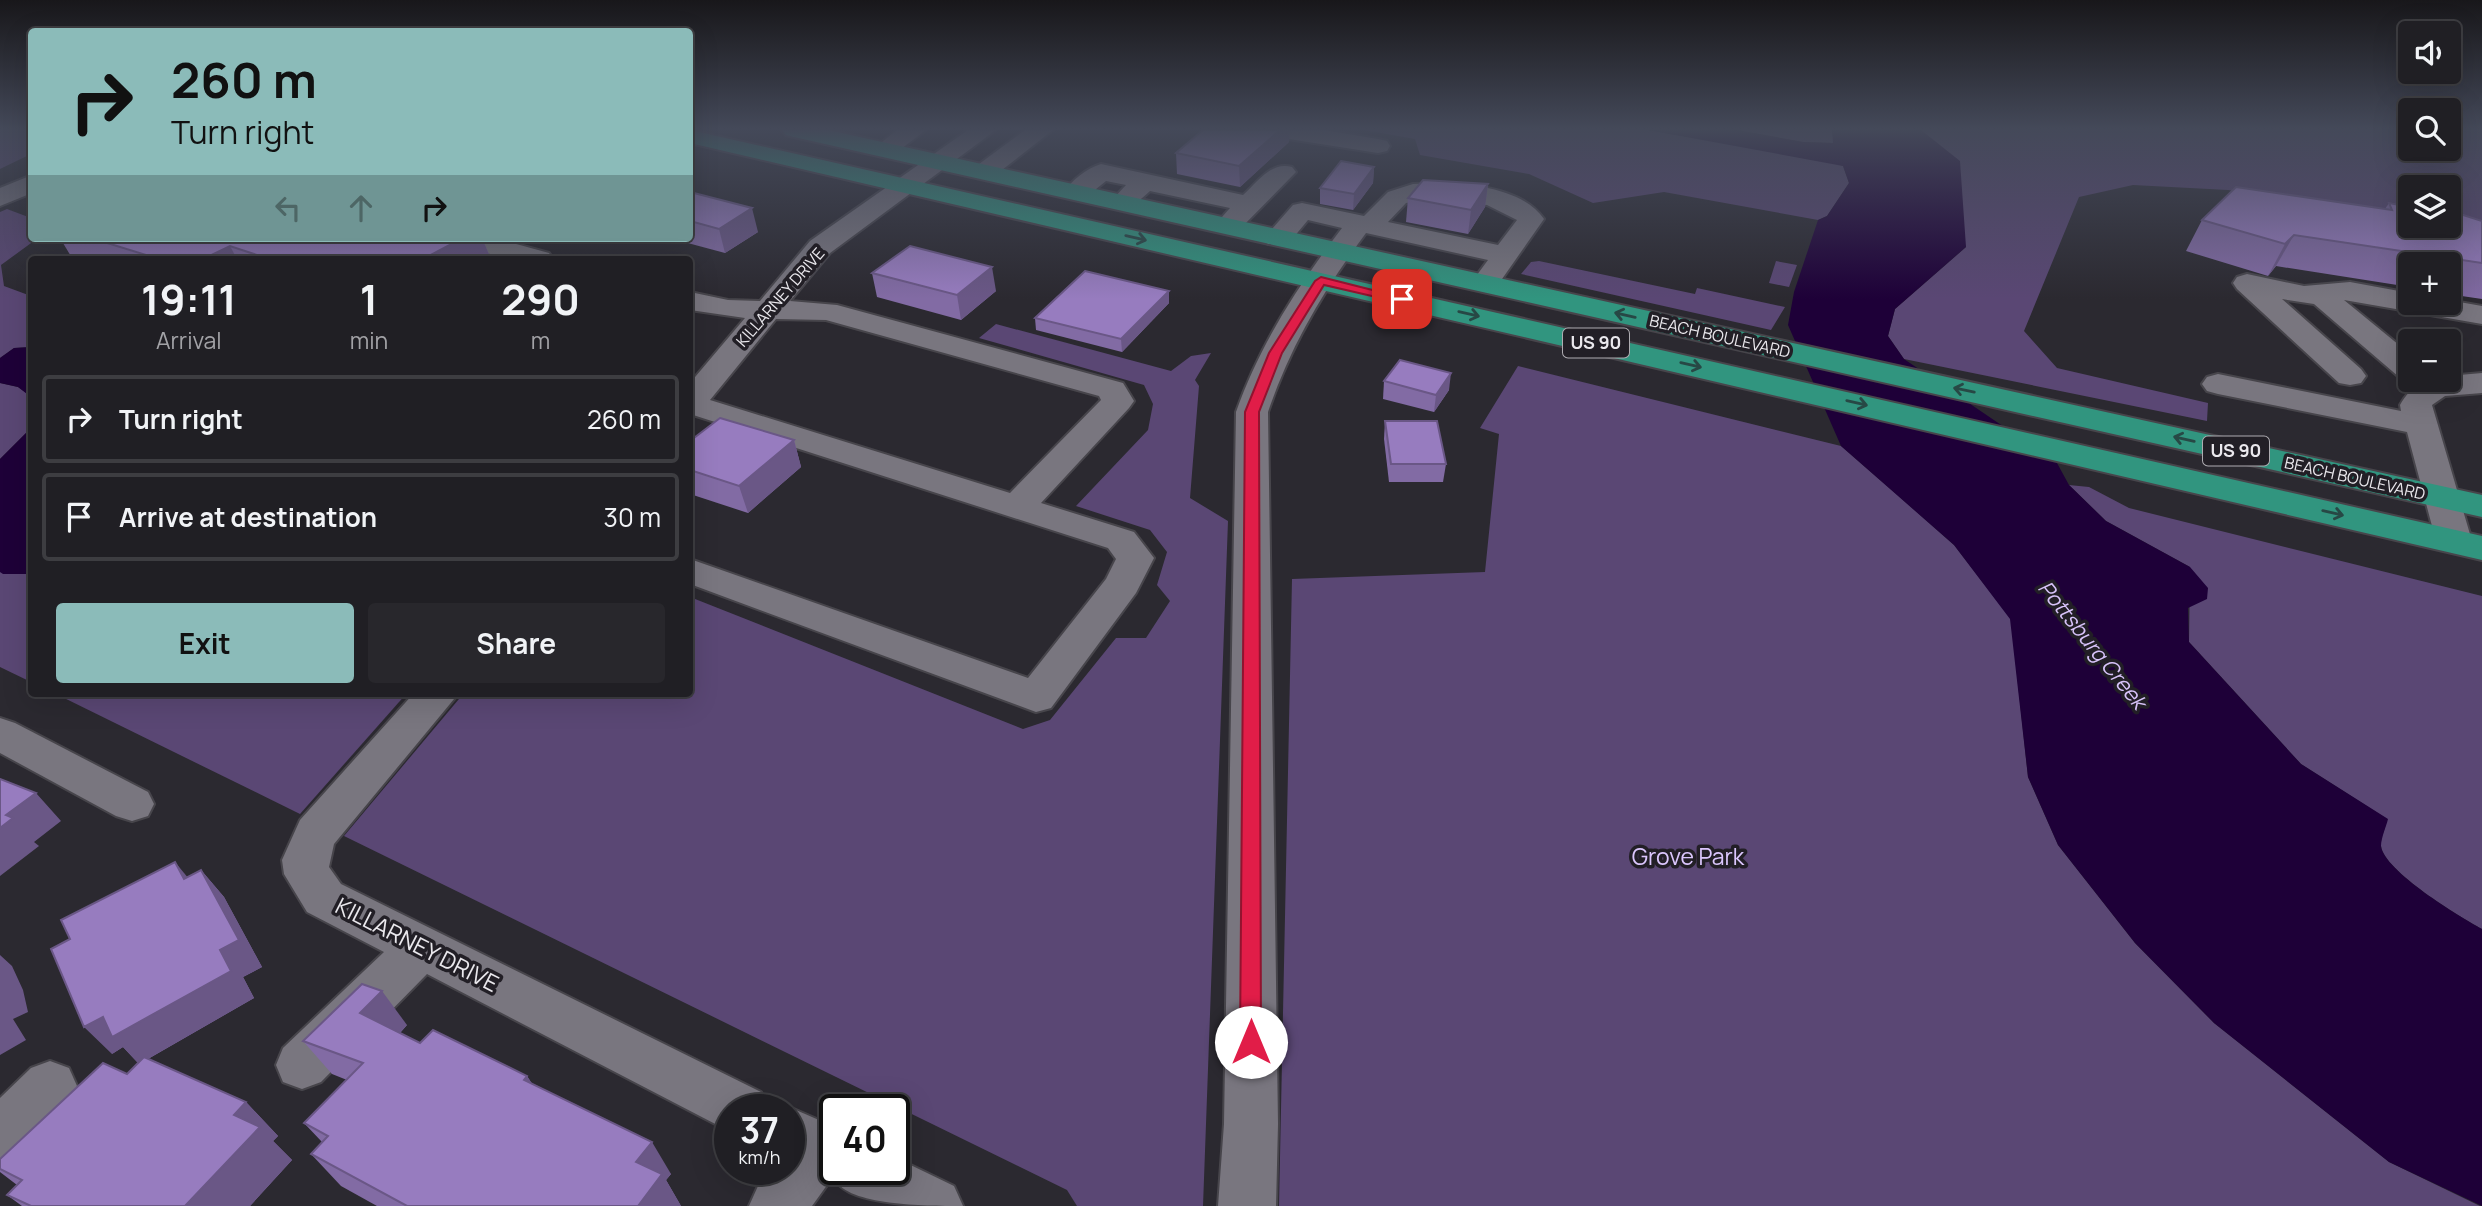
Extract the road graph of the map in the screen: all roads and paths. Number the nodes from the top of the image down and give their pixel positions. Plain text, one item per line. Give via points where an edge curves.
1 (25, 186) edge
2 (906, 186) edge
3 (907, 186) edge
4 (1047, 186) edge
5 (1084, 186) edge
6 (1140, 186) edge
7 (1165, 186) edge
8 (1268, 186) edge
9 (1076, 193) junction
10 (0, 198) edge
11 (1122, 203) junction
12 (1249, 204) junction
13 (1365, 225) junction
14 (1227, 226) junction
15 (1416, 236) junction
16 (1278, 237) junction
17 (477, 242) edge
18 (1504, 255) junction
19 (524, 256) edge
20 (1394, 263) junction
21 (1329, 266) junction
22 (1485, 283) junction
23 (2322, 296) junction
24 (2398, 300) edge
25 (693, 302) edge
26 (770, 308) junction
27 (2461, 311) edge
28 (2482, 315) edge
29 (2398, 360) edge
30 (2350, 376) dead end
31 (2461, 382) edge
32 (2482, 383) edge
33 (2218, 384) dead end
34 (2420, 392) edge
35 (693, 399) edge
36 (693, 404) edge
37 (2420, 425) junction
38 (2441, 497) junction
39 (2482, 506) edge
40 (1017, 507) junction
41 (2468, 544) edge
42 (693, 572) edge
43 (435, 697) edge
44 (0, 734) edge
45 (132, 804) dead end
46 (421, 948) junction
47 (302, 1065) edge
48 (50, 1086) dead end
49 (714, 1096) edge
50 (0, 1135) edge
51 (819, 1160) edge
52 (892, 1185) edge
53 (778, 1206) edge
54 (934, 1206) edge
55 (1247, 1206) edge

1 - 10 street
2 - 26 street, KILLARNEY DRIVE via 820,247
3 -> 21 highway, US 90
4 - 9 highway, BEACH BOULEVARD / US 90
5 - 9 street
6 - 11 street
7 - 12 street
8 - 12 street
9 - 11 highway, BEACH BOULEVARD / US 90
11 - 14 highway, BEACH BOULEVARD / US 90
12 - 14 street
13 - 15 street
13 - 16 street via 1302,211
13 - 18 street via 1398,195 1447,190 1528,212 1531,219
13 - 21 street
14 - 16 highway, BEACH BOULEVARD / US 90
15 - 18 street
15 - 20 street
16 - 21 highway, BEACH BOULEVARD / US 90
17 - 19 street
18 - 22 street
20 - 21 highway, BEACH BOULEVARD / US 90
20 - 22 highway, BEACH BOULEVARD / US 90
21 -> 41 highway, US 90 via 1790,388
21 - 55 street via 1275,353 1252,412
38 -> 22 highway, BEACH BOULEVARD / US 90
23 - 24 street via 2350,291
23 - 29 street
23 - 30 street via 2247,283
25 - 26 street via 728,309
26 - 35 street, KILLARNEY DRIVE
26 - 40 street via 827,311 1112,390 1118,401
27 - 28 street
31 - 32 street
33 - 37 street
34 - 37 street via 2416,405
36 - 40 street
37 - 38 street
38 - 39 highway, BEACH BOULEVARD / US 90
38 - 41 street
40 - 42 street via 1121,540 1135,558 1123,584 1036,696
43 - 46 street, KILLARNEY DRIVE via 316,833 305,856 306,875 324,898
44 - 45 street
46 - 47 street
46 - 49 street, KILLARNEY DRIVE
48 - 50 street
51 - 53 street
52 - 54 street

